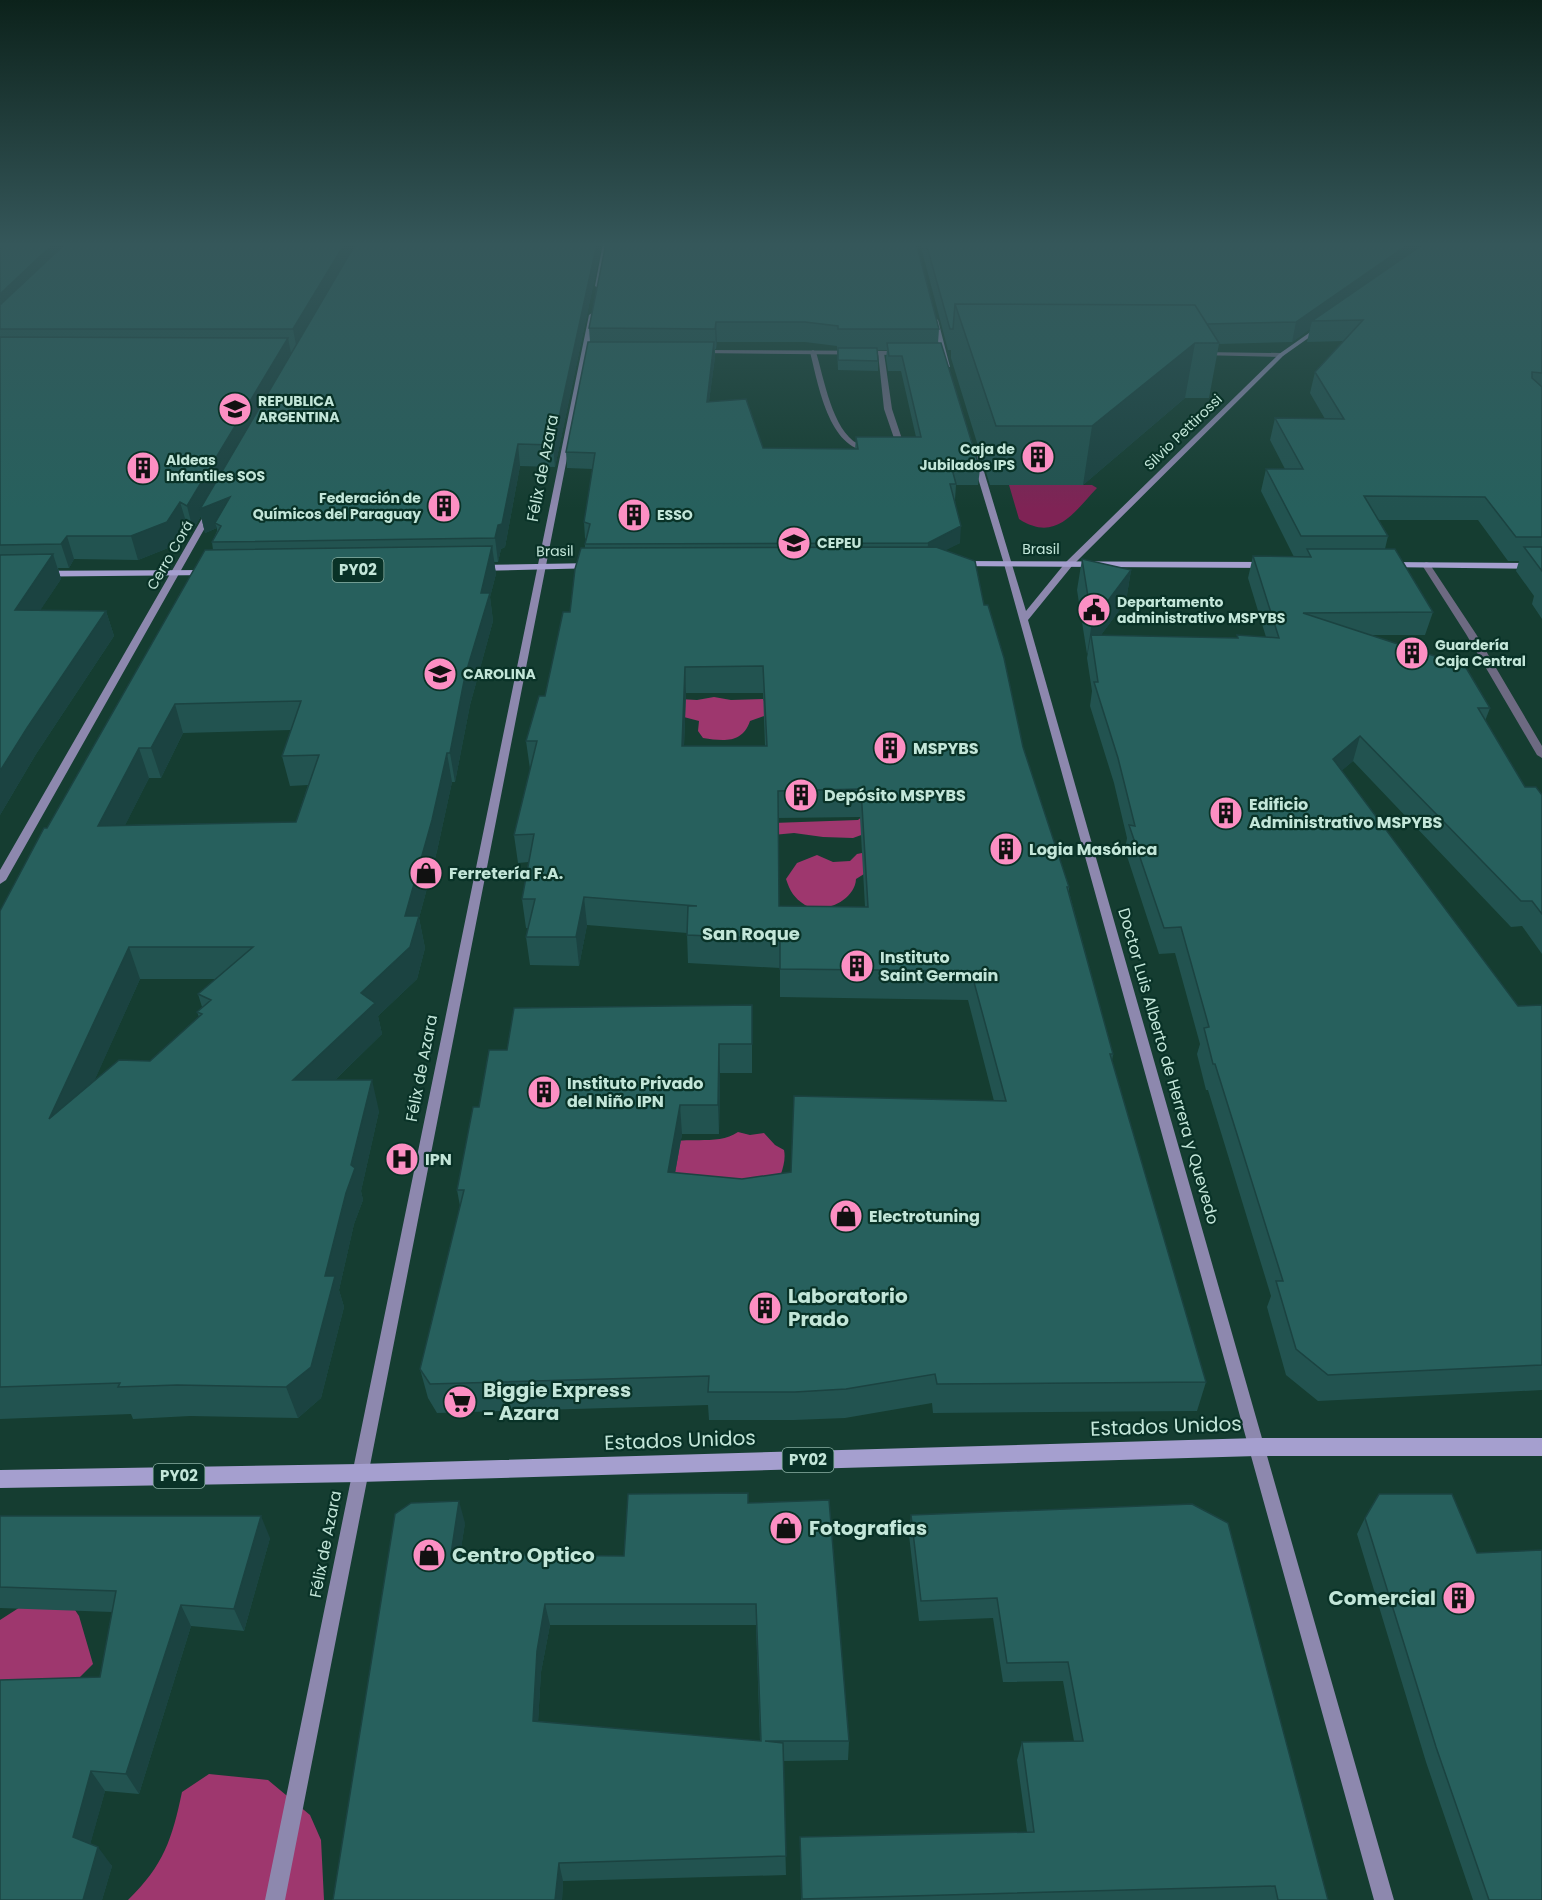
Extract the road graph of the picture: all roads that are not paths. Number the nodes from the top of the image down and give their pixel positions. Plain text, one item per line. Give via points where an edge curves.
1 (589, 332) edge
2 (939, 332) edge
3 (1315, 332) edge
4 (585, 351) junction
5 (596, 352) edge
6 (687, 352) edge
7 (813, 352) junction
8 (881, 353) junction
9 (912, 353) edge
10 (933, 353) edge
11 (944, 353) junction
12 (956, 353) dead end
13 (1188, 354) edge
14 (1281, 355) junction
15 (951, 375) edge
16 (971, 442) edge
17 (215, 503) edge
18 (948, 564) edge
19 (1008, 564) junction
20 (1069, 564) junction
21 (1286, 565) edge
22 (1379, 565) edge
23 (1426, 565) junction
24 (542, 566) junction
25 (602, 566) edge
26 (1542, 566) edge
27 (459, 568) edge
28 (222, 572) edge
29 (175, 573) junction
30 (0, 574) edge
31 (1023, 620) junction
32 (1542, 755) edge
33 (0, 880) edge
34 (1257, 1447) junction
35 (1542, 1447) edge
36 (359, 1473) junction
37 (0, 1479) edge
38 (274, 1900) edge
39 (1384, 1900) edge

1 - 4 street, Félix de Azara
2 - 11 street
3 - 14 street, Silvio Pettirossi
4 - 5 street
4 - 24 street, Félix de Azara
6 - 7 street
7 - 8 street
7 - 8 street via 834,420 847,441 862,449 892,449 900,445 888,409
8 - 9 street
10 - 11 street
11 - 12 street
11 - 15 street
13 - 14 street
14 - 20 street, Silvio Pettirossi
16 - 19 street, Doctor Luis Alberto de Herrera y Quevedo
17 - 29 street, Cerro Corá
18 - 19 main road, Brasil
19 - 20 main road, Brasil
19 - 31 street, Doctor Luis Alberto de Herrera y Quevedo
20 - 21 main road, Brasil
20 - 31 street, Silvio Pettirossi
22 - 23 main road
23 - 26 main road
23 - 32 street
24 - 25 main road, Brasil
24 - 27 main road, Brasil
24 - 36 street, Félix de Azara
28 - 29 main road
29 - 30 main road
29 - 33 street, Cerro Corá
31 - 34 street, Doctor Luis Alberto de Herrera y Quevedo
34 - 35 main road, Estados Unidos
34 - 36 main road, Estados Unidos / PY02
34 - 39 street, Doctor Luis Alberto de Herrera y Quevedo
36 - 37 main road, Estados Unidos / PY02
36 - 38 street, Félix de Azara

